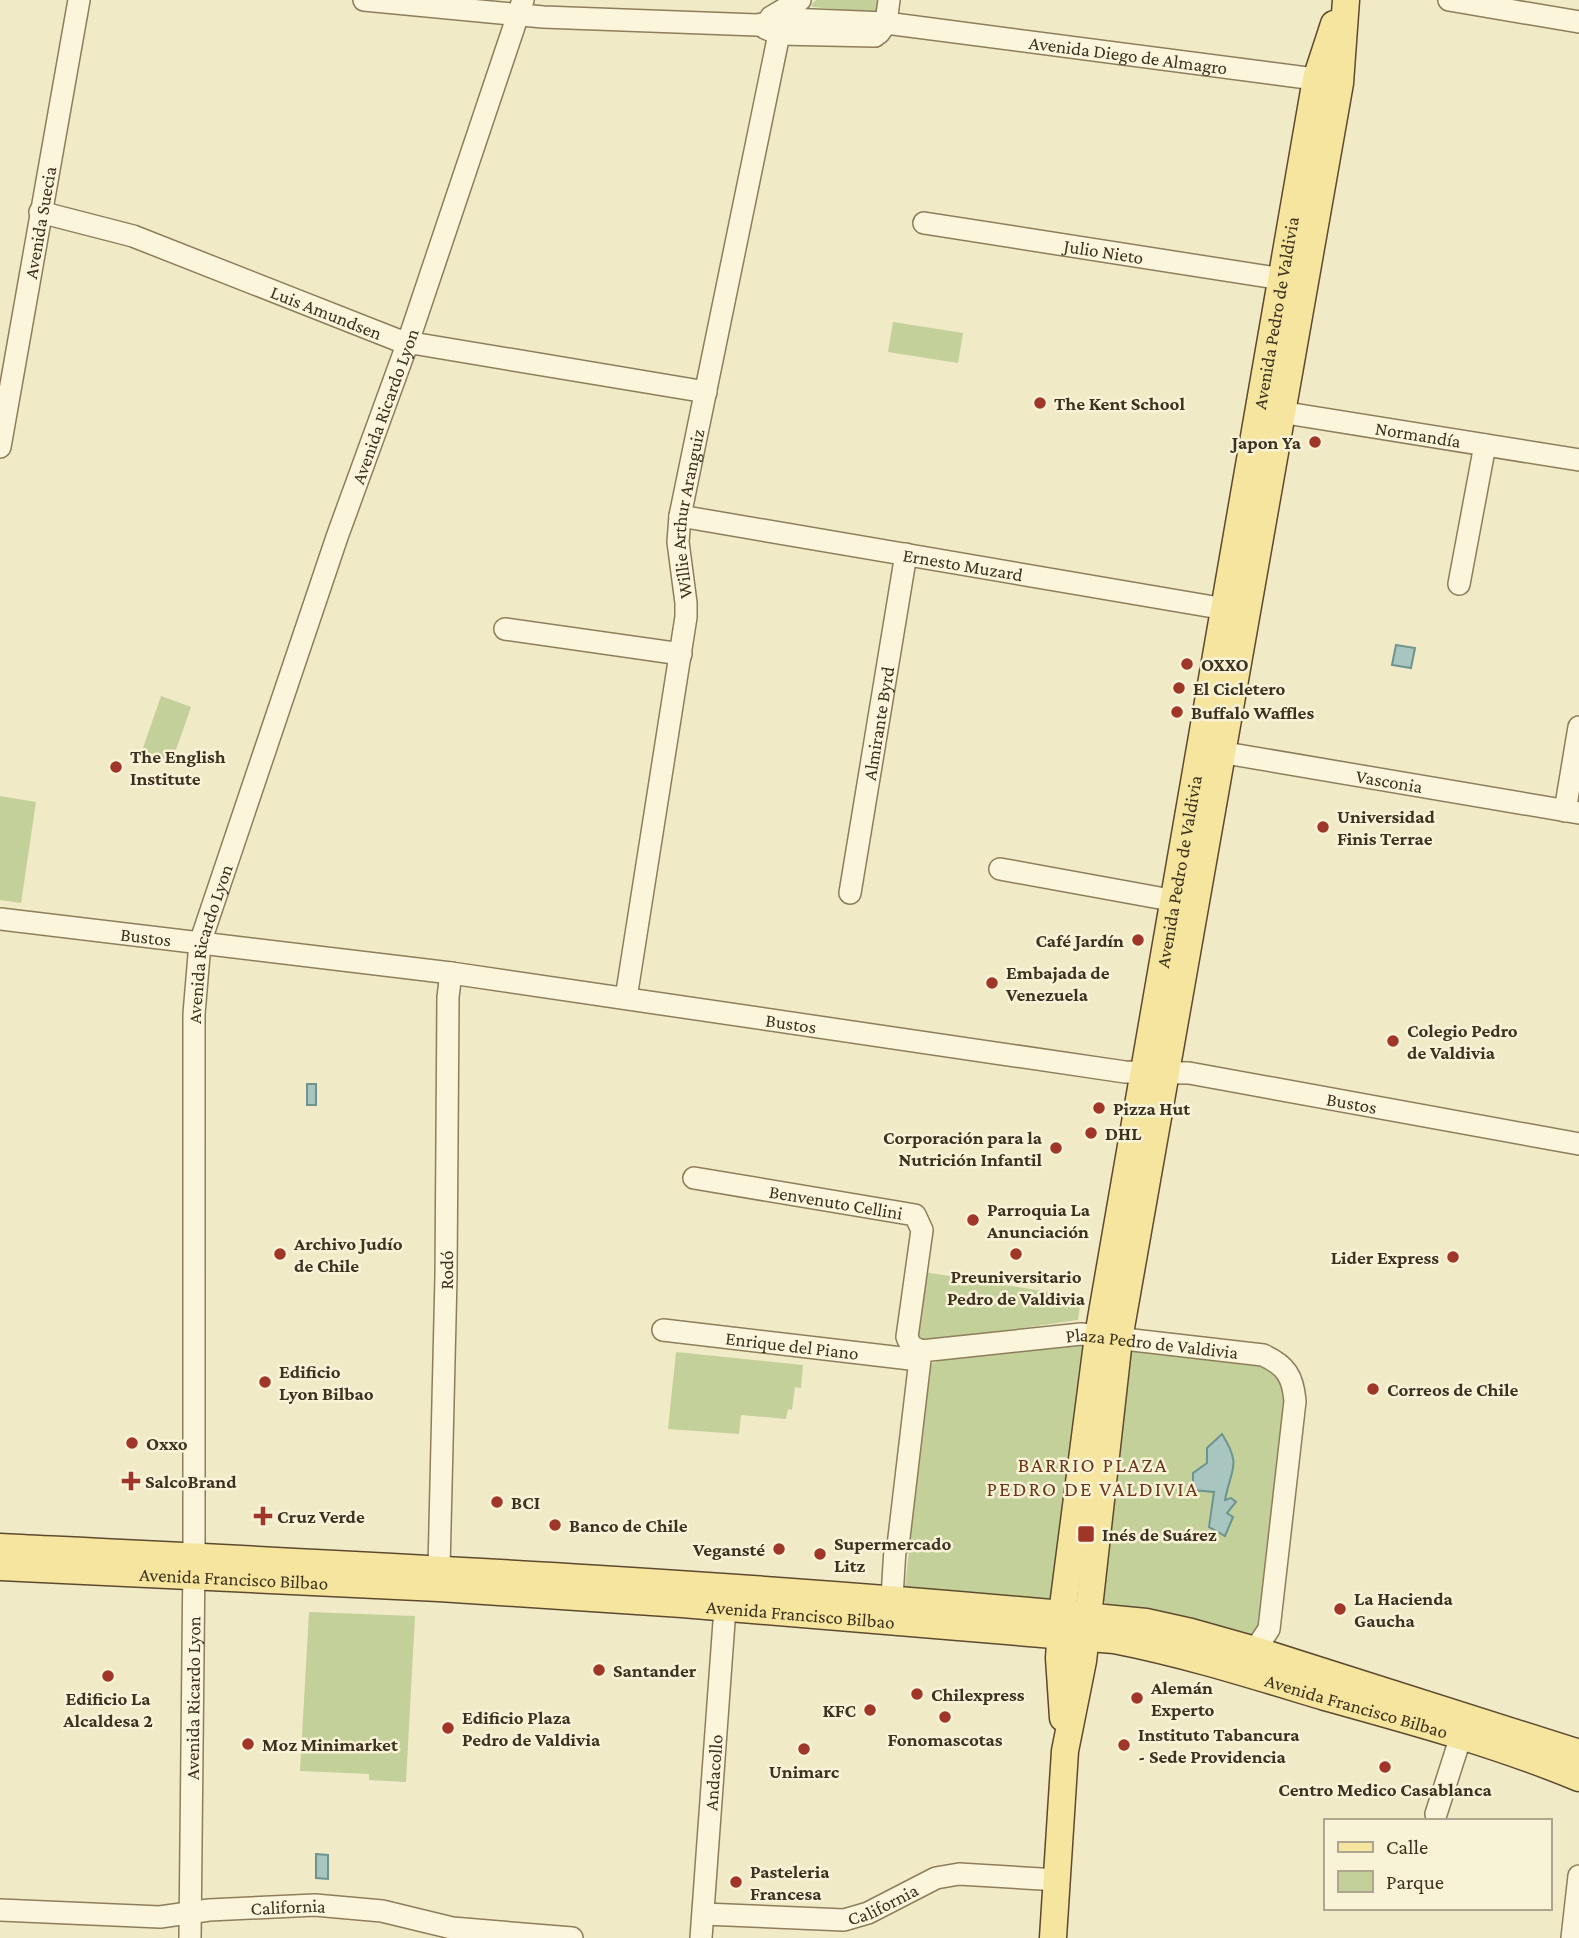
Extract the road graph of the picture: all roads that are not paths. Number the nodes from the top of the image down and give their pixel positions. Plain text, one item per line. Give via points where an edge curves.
1 (79, 0) edge
2 (364, 0) edge
3 (800, 0) edge
4 (889, 0) edge
5 (1344, 0) edge
6 (1449, 0) edge
7 (521, 7) edge
8 (1579, 22) edge
9 (757, 25) junction
10 (880, 29) junction
11 (779, 34) junction
12 (1328, 81) junction
13 (40, 212) junction
14 (924, 223) dead end
15 (1282, 279) junction
16 (408, 342) junction
17 (706, 392) junction
18 (5, 396) edge
19 (1271, 411) junction
20 (1485, 445) junction
21 (0, 447) edge
22 (1579, 460) edge
23 (680, 516) junction
24 (906, 554) junction
25 (1460, 584) dead end
26 (1236, 611) junction
27 (505, 629) dead end
28 (681, 654) junction
29 (1579, 727) edge
30 (1211, 751) junction
31 (1572, 812) edge
32 (1000, 869) dead end
33 (849, 893) dead end
34 (1185, 902) junction
35 (0, 919) edge
36 (200, 943) junction
37 (451, 973) junction
38 (626, 998) junction
39 (1155, 1073) junction
40 (1579, 1144) edge
41 (694, 1178) dead end
42 (663, 1330) dead end
43 (1109, 1337) junction
44 (920, 1356) junction
45 (0, 1547) edge
46 (0, 1567) edge
47 (193, 1567) junction
48 (439, 1568) junction
49 (724, 1608) junction
50 (891, 1610) junction
51 (1074, 1626) junction
52 (1255, 1650) junction
53 (1179, 1654) junction
54 (1461, 1736) junction
55 (1579, 1753) edge
56 (1579, 1778) edge
57 (1436, 1814) dead end
58 (1579, 1876) edge
59 (1058, 1880) junction
60 (0, 1910) edge
61 (191, 1914) junction
62 (704, 1914) junction
63 (416, 1929) edge
64 (190, 1938) edge
65 (572, 1938) edge
66 (701, 1938) edge
67 (1053, 1938) edge
68 (1572, 1938) edge

1 - 13 street, Avenida Suecia
2 - 7 street, Avenida Diego de Almagro
3 - 9 street
4 - 10 street
5 - 12 main road, Avenida Pedro de Valdivia
6 - 8 street
7 - 9 street, Avenida Diego de Almagro
7 - 16 street, Avenida Ricardo Lyon
9 - 10 street, Avenida Diego de Almagro via 787,19
9 - 11 street, Avenida Diego de Almagro
10 - 11 street, Avenida Diego de Almagro
10 - 12 street, Avenida Diego de Almagro via 888,35 918,27
11 - 17 street, Willie Arthur Aranguiz
12 - 15 main road, Avenida Pedro de Valdivia
12 - 19 main road, Avenida Pedro de Valdivia
13 - 16 street, Luis Amundsen via 133,236
13 - 18 street, Avenida Suecia
14 - 15 street, Julio Nieto
15 - 19 main road, Avenida Pedro de Valdivia
16 - 17 street, Luis Amundsen
16 - 36 street, Avenida Ricardo Lyon
17 - 23 street, Willie Arthur Aranguiz
18 - 21 street, Avenida Suecia
19 - 20 street, Normandía
19 - 26 main road, Avenida Pedro de Valdivia
20 - 22 street, Normandía
20 - 25 street
23 - 24 street, Ernesto Muzard
23 - 28 street, Willie Arthur Aranguiz via 678,542 686,603
24 - 26 street, Ernesto Muzard
24 - 33 street, Almirante Byrd
26 - 30 main road, Avenida Pedro de Valdivia
27 - 28 street
28 - 38 street, Willie Arthur Aranguiz
29 - 31 street
30 - 31 street, Vasconia
30 - 34 main road, Avenida Pedro de Valdivia
32 - 34 street
34 - 39 main road, Avenida Pedro de Valdivia
35 - 36 street, Bustos
36 - 37 street, Bustos
36 - 47 street, Avenida Ricardo Lyon via 194,1014
37 - 38 street, Bustos
37 - 48 street, Rodó
38 - 39 street, Bustos
39 - 40 street, Bustos via 1200,1074
39 - 43 main road, Avenida Pedro de Valdivia
41 - 44 street, Benvenuto Cellini via 915,1215 922,1230 906,1337
42 - 44 street, Enrique del Piano
43 - 44 street, Plaza Pedro de Valdivia via 1081,1334
43 - 51 main road, Avenida Pedro de Valdivia
43 - 52 street, Plaza Pedro de Valdivia via 1263,1355 1276,1360 1292,1378 1295,1401 1269,1629
44 - 50 street
45 - 47 main road, Avenida Francisco Bilbao
46 - 47 main road, Avenida Francisco Bilbao
47 - 48 main road, Avenida Francisco Bilbao
47 - 49 main road, Avenida Francisco Bilbao
47 - 61 street, Avenida Ricardo Lyon
48 - 50 main road, Avenida Francisco Bilbao via 703,1584
49 - 50 main road, Avenida Francisco Bilbao
49 - 62 street, Andacollo
50 - 51 main road, Avenida Francisco Bilbao
51 - 52 main road, Avenida Francisco Bilbao via 1157,1625
51 - 53 main road, Avenida Francisco Bilbao
51 - 59 main road, Avenida Pedro de Valdivia via 1059,1658 1065,1751
52 - 53 street via 1224,1657
52 - 55 main road, Avenida Francisco Bilbao
53 - 54 main road, Avenida Francisco Bilbao
54 - 56 main road, Avenida Francisco Bilbao
54 - 57 street
58 - 68 street
59 - 62 street, California via 944,1876 844,1920
59 - 67 main road, Avenida Pedro de Valdivia
60 - 61 street, California via 160,1917
61 - 63 street, California via 315,1905 382,1911
61 - 64 street, Avenida Ricardo Lyon
62 - 66 street, Andacollo
63 - 65 street, California

